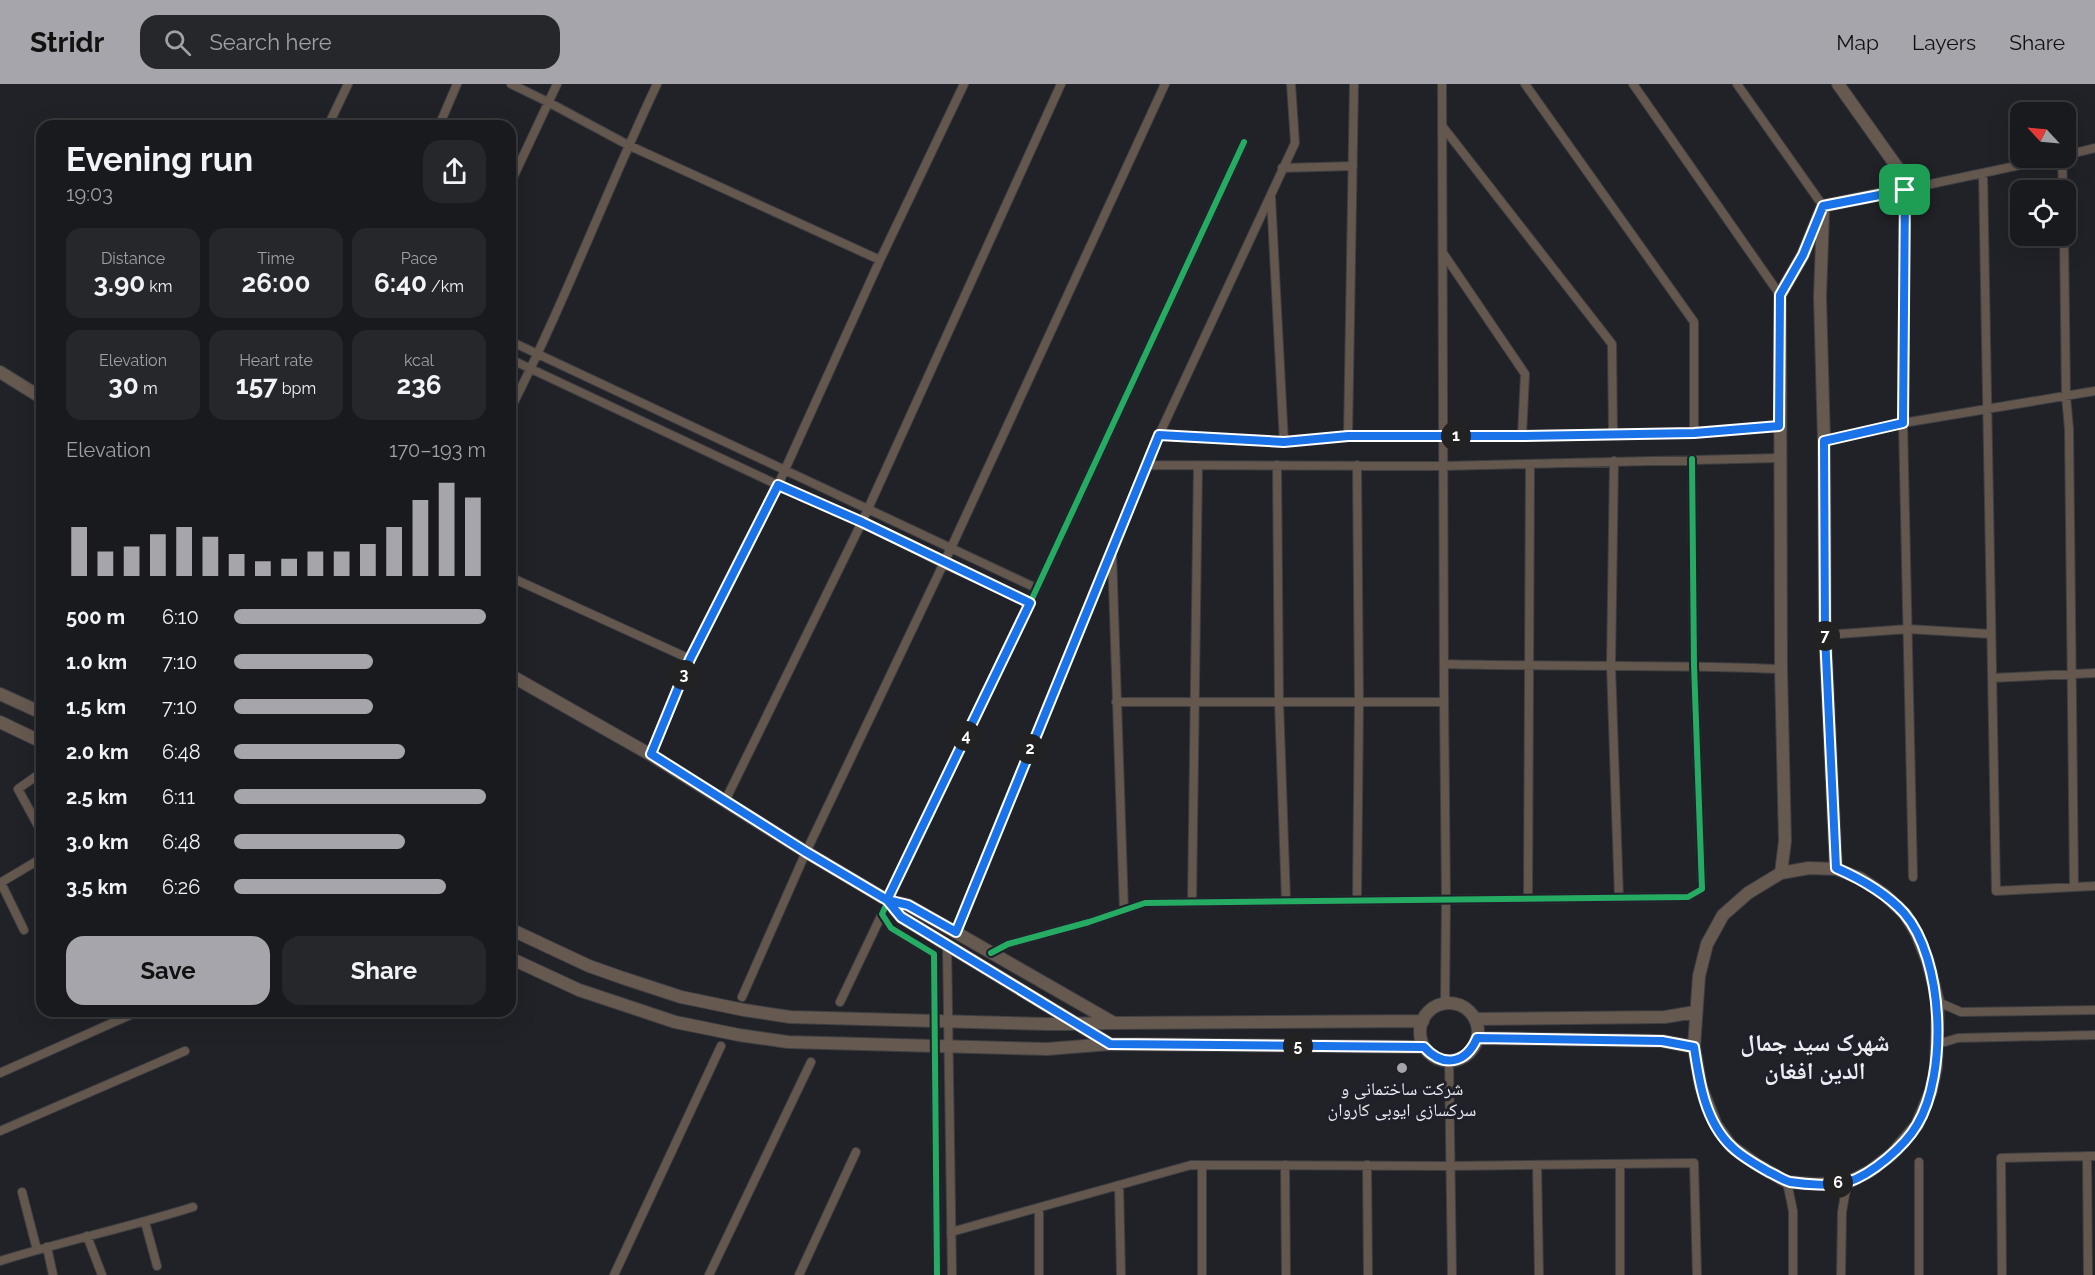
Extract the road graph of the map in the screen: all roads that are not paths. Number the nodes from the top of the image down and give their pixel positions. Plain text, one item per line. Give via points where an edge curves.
1 (348, 84) edge
2 (457, 84) edge
3 (511, 84) edge
4 (557, 84) edge
5 (657, 84) edge
6 (964, 84) edge
7 (1061, 84) edge
8 (1165, 84) edge
9 (1291, 84) edge
10 (1354, 84) edge
11 (1442, 84) edge
12 (1525, 84) edge
13 (1633, 84) edge
14 (1737, 84) edge
15 (1839, 84) edge
16 (548, 102) junction
17 (331, 120) edge
18 (442, 120) edge
19 (1442, 126) junction
20 (1244, 142) dead end
21 (628, 145) junction
22 (2095, 148) edge
23 (2076, 153) edge
24 (1353, 166) junction
25 (2010, 167) edge
26 (1282, 168) junction
27 (516, 171) edge
28 (1983, 172) junction
29 (1908, 189) junction
30 (1271, 194) junction
31 (1823, 206) junction
32 (2064, 246) edge
33 (1443, 253) junction
34 (880, 260) junction
35 (1780, 295) junction
36 (516, 344) edge
37 (537, 354) junction
38 (516, 361) edge
39 (531, 368) junction
40 (0, 372) edge
41 (2095, 391) edge
42 (36, 394) edge
43 (2066, 396) junction
44 (516, 398) edge
45 (1987, 410) junction
46 (1903, 423) junction
47 (1779, 426) junction
48 (1694, 433) junction
49 (1613, 434) junction
50 (1159, 435) junction
51 (1348, 436) junction
52 (1443, 436) junction
53 (1522, 436) junction
54 (1824, 441) junction
55 (1284, 442) junction
56 (1781, 458) junction
57 (1692, 459) junction
58 (1614, 462) junction
59 (1530, 464) junction
60 (1146, 465) junction
61 (1198, 465) junction
62 (1277, 465) junction
63 (1358, 465) junction
64 (1444, 466) junction
65 (785, 470) junction
66 (778, 485) junction
67 (868, 509) junction
68 (862, 522) junction
69 (951, 548) junction
70 (1112, 549) junction
71 (944, 564) junction
72 (516, 580) edge
73 (1036, 588) junction
74 (1030, 603) junction
75 (1908, 629) junction
76 (1991, 634) junction
77 (1825, 635) junction
78 (690, 659) junction
79 (1445, 664) junction
80 (1694, 665) junction
81 (1530, 666) junction
82 (1611, 666) junction
83 (1781, 669) junction
84 (2095, 673) edge
85 (2072, 674) junction
86 (516, 678) edge
87 (1992, 678) junction
88 (0, 693) edge
89 (1116, 702) junction
90 (1196, 702) junction
91 (1279, 702) junction
92 (1359, 702) junction
93 (1444, 702) junction
94 (36, 710) edge
95 (0, 723) edge
96 (36, 739) edge
97 (651, 754) junction
98 (36, 776) edge
99 (725, 801) junction
100 (36, 822) edge
101 (806, 852) junction
102 (36, 862) edge
103 (1836, 868) junction
104 (1781, 873) junction
105 (1913, 878) dead end
106 (1, 883) edge
107 (2095, 886) edge
108 (2074, 887) junction
109 (1528, 898) junction
110 (1619, 898) junction
111 (1357, 899) junction
112 (1446, 899) junction
113 (887, 900) junction
114 (1286, 900) junction
115 (1192, 902) junction
116 (1124, 910) junction
117 (882, 914) junction
118 (24, 930) dead end
119 (956, 932) junction
120 (516, 933) edge
121 (947, 945) junction
122 (991, 953) junction
123 (516, 961) edge
124 (742, 997) dead end
125 (840, 1002) dead end
126 (1938, 1002) junction
127 (1444, 1003) junction
128 (2095, 1010) edge
129 (1695, 1012) junction
130 (114, 1017) edge
131 (125, 1017) edge
132 (1475, 1019) junction
133 (116, 1021) junction
134 (934, 1021) junction
135 (948, 1021) junction
136 (1423, 1021) junction
137 (1076, 1023) junction
138 (1114, 1023) junction
139 (2095, 1035) edge
140 (1477, 1038) junction
141 (1110, 1044) junction
142 (1938, 1044) junction
143 (721, 1046) dead end
144 (935, 1046) junction
145 (948, 1047) junction
146 (1424, 1047) junction
147 (1694, 1047) junction
148 (184, 1051) dead end
149 (1449, 1061) junction
150 (811, 1062) dead end
151 (0, 1073) edge
152 (0, 1131) edge
153 (856, 1152) dead end
154 (2091, 1156) edge
155 (1919, 1162) dead end
156 (1620, 1164) junction
157 (1202, 1165) junction
158 (1285, 1165) junction
159 (1538, 1165) junction
160 (1366, 1166) junction
161 (1450, 1166) junction
162 (1787, 1182) junction
163 (1847, 1183) junction
164 (1119, 1185) junction
165 (22, 1192) dead end
166 (194, 1207) dead end
167 (1039, 1208) junction
168 (145, 1222) junction
169 (951, 1232) junction
170 (87, 1236) junction
171 (47, 1247) junction
172 (37, 1250) junction
173 (0, 1261) edge
174 (157, 1266) dead end
175 (53, 1275) edge
176 (102, 1275) edge
177 (614, 1275) edge
178 (709, 1275) edge
179 (799, 1275) edge
180 (937, 1275) edge
181 (952, 1275) edge
182 (1039, 1275) edge
183 (1121, 1275) edge
184 (1202, 1275) edge
185 (1286, 1275) edge
186 (1368, 1275) edge
187 (1452, 1275) edge
188 (1539, 1275) edge
189 (1620, 1275) edge
190 (1697, 1275) edge
191 (1793, 1275) edge
192 (1841, 1275) edge
193 (1919, 1275) edge
194 (2002, 1275) edge
195 (2088, 1275) edge

1 - 17 street
2 - 18 street
3 - 16 street
4 - 16 street
5 - 21 street
6 - 34 street
7 - 67 street
8 - 69 street
9 - 26 street via 1295,143
10 - 24 street
11 - 19 street
12 - 48 street via 1694,322
13 - 35 street
14 - 31 street
15 - 29 street
16 - 21 street
16 - 27 street
19 - 33 street
19 - 49 street via 1612,344
20 - 73 street
21 - 34 street
21 - 37 street
22 - 23 street
24 - 26 street
24 - 51 street
25 - 28 street
26 - 30 street
28 - 29 street
28 - 45 street
29 - 31 street
29 - 46 street
30 - 50 street
30 - 55 street
31 - 35 street via 1803,255
31 - 54 street via 1820,297
32 - 43 street
33 - 52 street
33 - 53 street via 1525,374
34 - 65 street
35 - 47 street
36 - 37 street
37 - 39 street
37 - 65 street
38 - 39 street
39 - 44 street
39 - 66 street
40 - 42 street
41 - 43 street
43 - 45 street
43 - 85 street
45 - 46 street
45 - 76 street
46 - 54 street
46 - 75 street
47 - 48 street
47 - 56 street
48 - 49 street
49 - 53 street
50 - 55 street
50 - 60 street
51 - 52 street
51 - 55 street
52 - 53 street
52 - 64 street
54 - 77 street
56 - 57 street
56 - 83 street
57 - 58 street
57 - 80 street
58 - 59 street
58 - 82 street
59 - 64 street
59 - 81 street
60 - 61 street
60 - 70 street
61 - 62 street
61 - 90 street
62 - 63 street
62 - 91 street
63 - 64 street
63 - 92 street
64 - 79 street
65 - 66 street
65 - 67 street
66 - 68 street
66 - 78 street
67 - 68 street
67 - 69 street
68 - 71 street
68 - 99 street
69 - 71 street
69 - 73 street
70 - 89 street
70 - 119 street
71 - 74 street
71 - 101 street
72 - 78 street
73 - 74 street
74 - 113 street
75 - 76 street
75 - 77 street
75 - 105 street
76 - 87 street
77 - 103 street
78 - 97 street
79 - 81 street
79 - 93 street
80 - 82 street
80 - 83 street
80 - 110 street via 1702,889 1688,897
81 - 82 street
81 - 109 street
82 - 110 street
83 - 104 street via 1785,841
84 - 85 street
85 - 87 street
85 - 108 street
86 - 97 street
87 - 108 street via 1996,891
88 - 94 street
89 - 90 street
89 - 116 street
90 - 91 street
90 - 115 street
91 - 92 street
91 - 114 street
92 - 93 street
92 - 111 street
93 - 112 street
95 - 96 street
97 - 99 street
98 - 100 street via 18,789
99 - 101 street
101 - 113 street
101 - 124 street
102 - 106 street
103 - 104 street
103 - 126 street via 1885,895 1905,914 1928,962
104 - 129 street via 1748,893 1723,915 1707,944
106 - 118 street
107 - 108 street
109 - 110 street
109 - 112 street
111 - 112 street
111 - 114 street
112 - 127 street
113 - 117 street
113 - 119 street via 908,905
113 - 121 street via 901,917
114 - 115 street
115 - 116 street via 1145,903
116 - 122 street via 1008,944
117 - 125 street
117 - 134 street via 891,928 934,954
119 - 122 street
120 - 134 street via 589,966 681,997 790,1017
121 - 135 street
121 - 137 street
122 - 138 street
123 - 144 street via 579,990 675,1022 788,1042
126 - 128 street via 1960,1012
126 - 142 street
127 - 132 street via 1463,1006
127 - 136 street via 1428,1012
129 - 132 street via 1665,1017
129 - 147 street
130 - 133 street
131 - 133 street
132 - 140 street
133 - 151 street
134 - 135 street
134 - 144 street
135 - 137 street
135 - 145 street
136 - 138 street
136 - 146 street
137 - 138 street
137 - 141 street
139 - 142 street via 1958,1038
140 - 147 street via 1662,1041
140 - 149 street via 1467,1055
141 - 145 street via 1047,1049
141 - 146 street
142 - 163 street via 1930,1091 1917,1125 1892,1154
143 - 177 street
144 - 145 street
144 - 180 street
145 - 169 street
146 - 149 street via 1439,1059
147 - 162 street via 1701,1087 1716,1125 1731,1146
148 - 152 street
149 - 161 street
150 - 178 street
153 - 179 street
154 - 194 street via 2001,1158
154 - 195 street
155 - 193 street
156 - 159 street
156 - 189 street
156 - 190 street via 1694,1163
157 - 158 street
157 - 164 street
157 - 184 street
158 - 160 street
158 - 185 street
159 - 161 street
159 - 188 street
160 - 161 street
160 - 186 street
161 - 187 street
162 - 163 street
162 - 191 street via 1793,1211
163 - 192 street via 1842,1212
164 - 167 street
164 - 183 street
165 - 172 street
166 - 168 street
167 - 169 street
167 - 182 street
168 - 170 street
168 - 174 street
169 - 181 street
170 - 171 street
170 - 176 street
171 - 172 street
171 - 175 street
172 - 173 street

